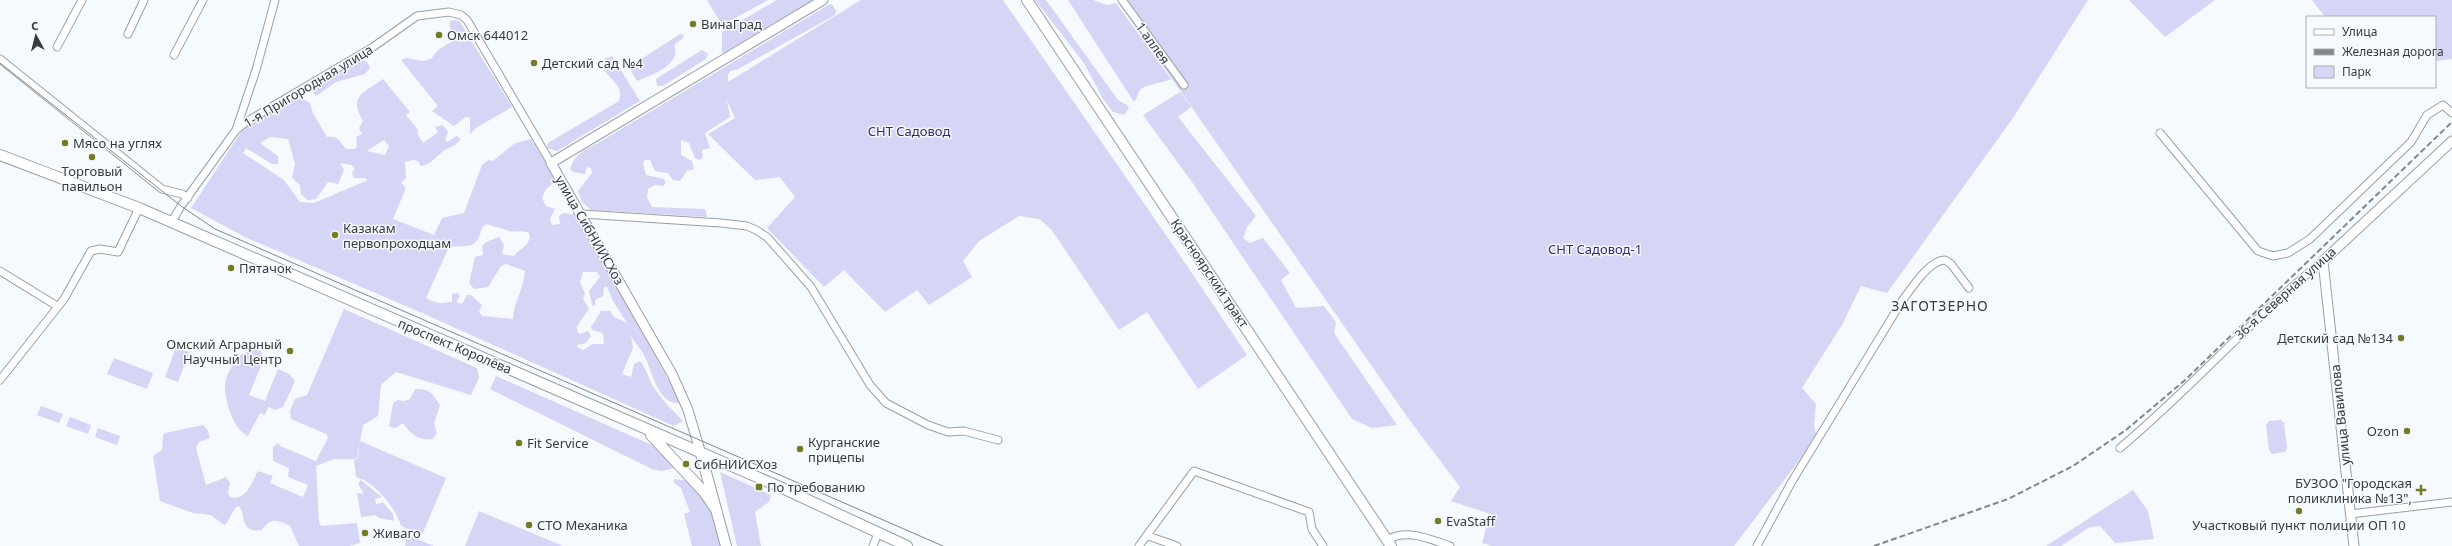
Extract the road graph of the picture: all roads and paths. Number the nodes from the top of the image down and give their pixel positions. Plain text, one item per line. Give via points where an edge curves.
1 (82, 0) edge
2 (144, 0) edge
3 (203, 0) edge
4 (275, 0) edge
5 (823, 0) edge
6 (1027, 0) edge
7 (1122, 0) edge
8 (461, 15) joint
9 (128, 34) dead end
10 (57, 47) dead end
11 (174, 55) dead end
12 (0, 58) edge
13 (1184, 85) dead end
14 (2452, 113) edge
15 (236, 130) junction
16 (2160, 133) dead end
17 (2452, 141) edge
18 (1, 157) edge
19 (551, 163) junction
20 (188, 198) junction
21 (139, 208) junction
22 (582, 214) junction
23 (171, 223) junction
24 (2323, 261) junction
25 (0, 271) edge
26 (1969, 288) dead end
27 (57, 306) junction
28 (0, 380) edge
29 (646, 429) junction
30 (998, 440) dead end
31 (2120, 448) dead end
32 (701, 454) junction
33 (2452, 502) edge
34 (715, 508) junction
35 (2350, 514) junction
36 (878, 533) junction
37 (1148, 536) junction
38 (1389, 543) edge
39 (726, 546) edge
40 (873, 546) edge
41 (907, 546) edge
42 (1139, 546) edge
43 (1177, 546) edge
44 (1323, 546) edge
45 (1450, 546) edge
46 (1757, 546) edge
47 (2354, 546) edge

1 - 10 street
2 - 9 street
3 - 11 street
4 - 15 street
5 - 19 street
6 - 38 main road, Красноярский тракт
7 - 13 street, 1 аллея
8 - 15 street, 1-я Пригородная улица via 449,12 417,16 373,47 274,104
8 - 19 street, улица СибНИИСХоз via 467,20
12 - 20 street via 162,189
14 - 16 street via 2444,105 2434,109 2427,115 2411,142 2310,239 2288,253 2273,256 2258,251
15 - 20 street, 1-я Пригородная улица
17 - 24 street, 36-я Северная улица
18 - 21 main road, проспект Королёва
19 - 22 street, улица СибНИИСХоз
20 - 23 street, 1-я Пригородная улица
21 - 23 main road, проспект Королёва
21 - 27 street via 118,252 100,249 92,251 76,281
22 - 30 street via 721,223 747,226 756,230 767,237 811,287 870,385 886,403 911,418 948,432 964,431
22 - 32 street, улица СибНИИСХоз via 681,392
23 - 29 main road, проспект Королёва
24 - 31 street, 36-я Северная улица via 2235,339 2155,418
24 - 35 street, улица Вавилова
25 - 27 street
26 - 46 street via 1945,260 1934,263 1915,284 1790,483
27 - 28 street
29 - 32 main road, проспект Королёва
29 - 34 main road via 704,492
32 - 34 main road
32 - 36 main road, проспект Королёва via 780,487
33 - 35 street
34 - 39 main road
35 - 47 street, улица Вавилова
36 - 40 street
36 - 41 main road, проспект Королёва
37 - 42 street
37 - 43 street
37 - 44 street via 1194,471 1309,512 1312,529
38 - 45 street via 1396,535 1406,534

